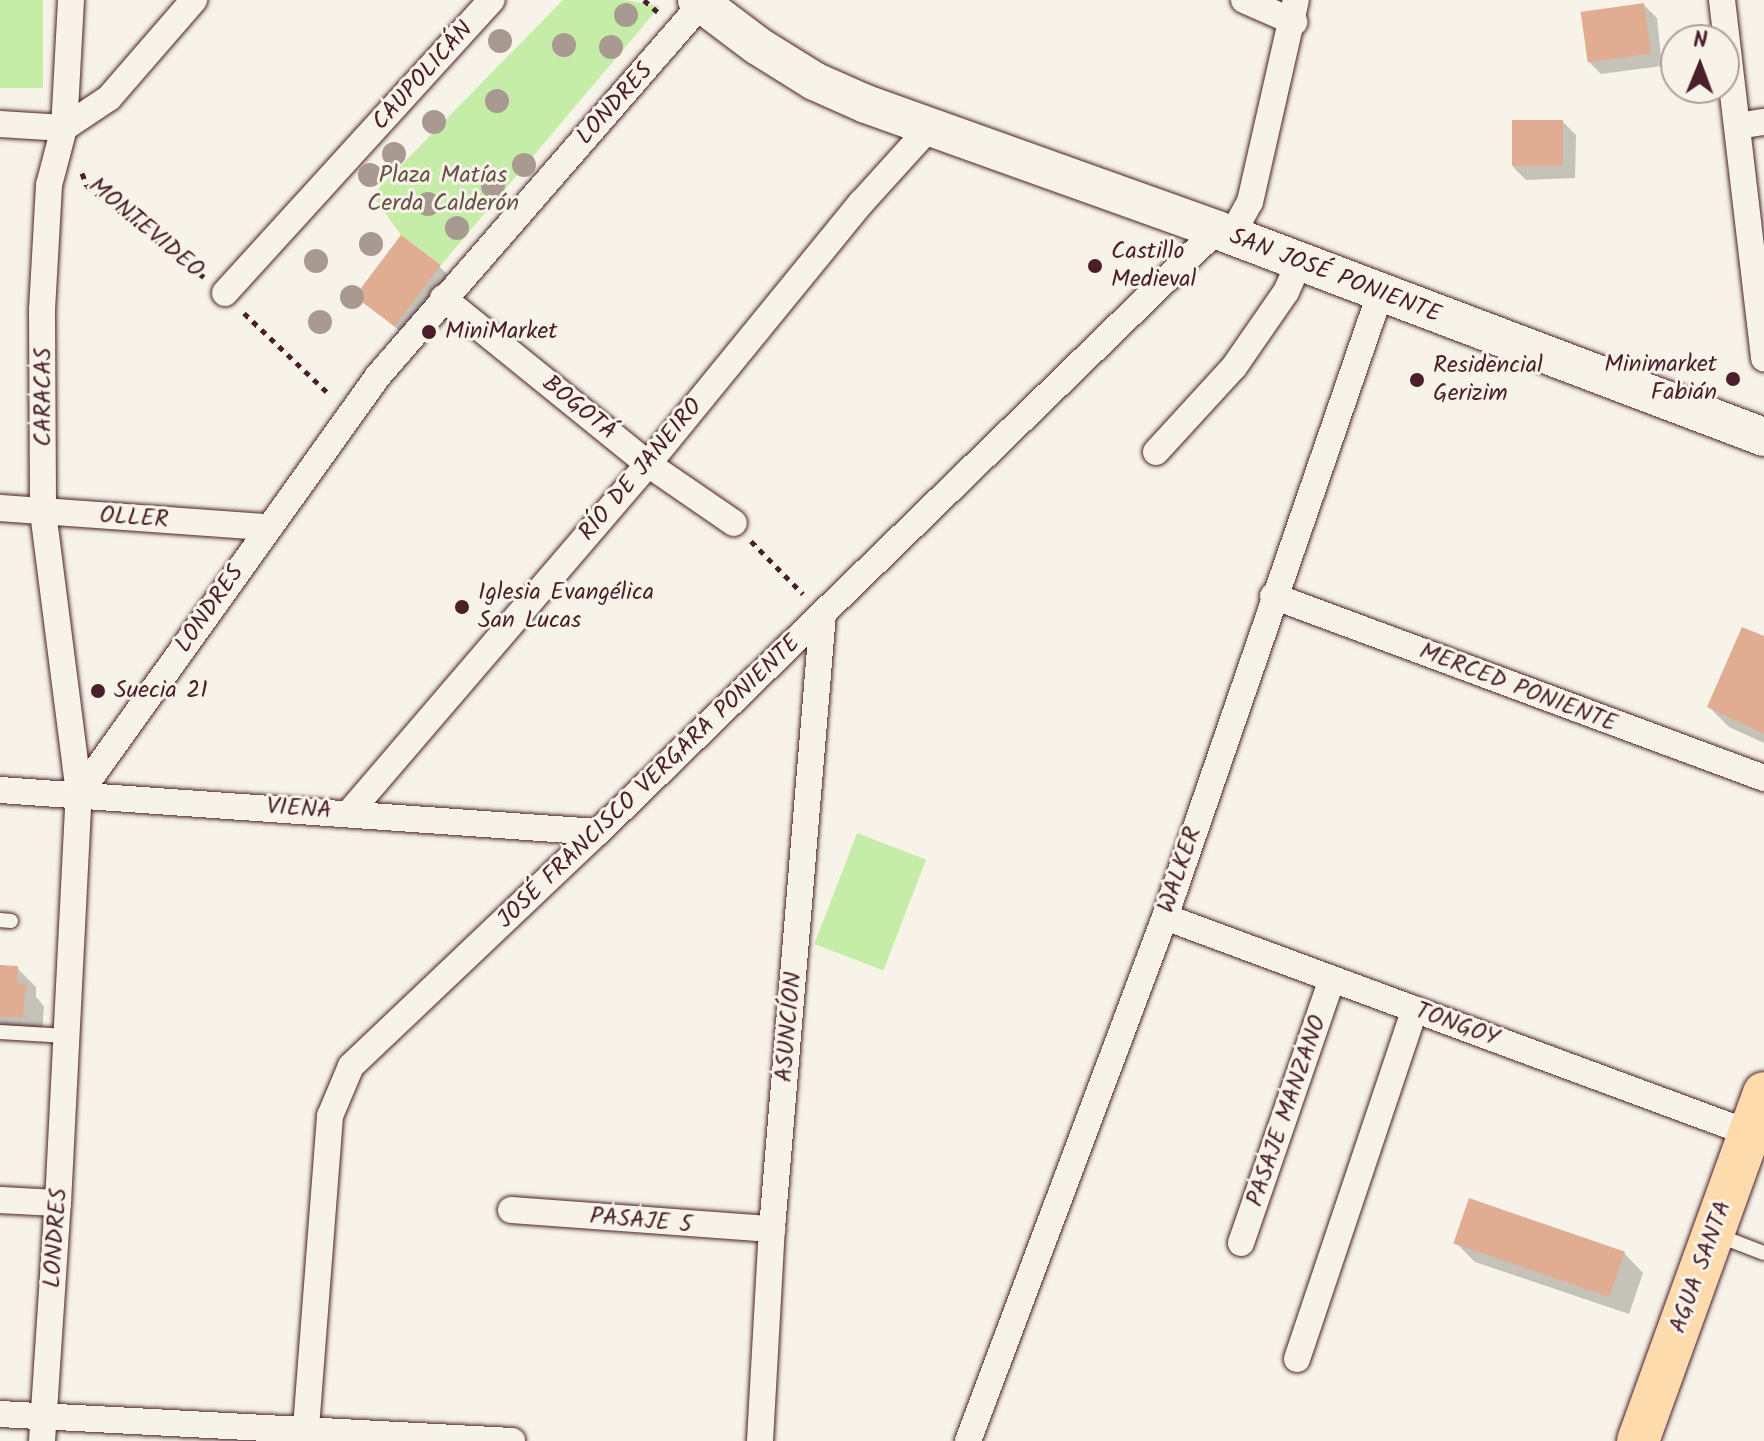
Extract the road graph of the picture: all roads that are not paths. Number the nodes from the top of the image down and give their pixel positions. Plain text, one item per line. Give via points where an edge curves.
1 (71, 0) edge
2 (194, 0) edge
3 (492, 0) edge
4 (1244, 0) edge
5 (1722, 0) edge
6 (699, 2) edge
7 (1295, 11) edge
8 (1764, 122) edge
9 (0, 124) edge
10 (931, 126) junction
11 (1738, 126) junction
12 (64, 128) junction
13 (1224, 233) junction
14 (1299, 263) junction
15 (225, 293) road end
16 (1380, 294) junction
17 (443, 298) junction
18 (1764, 359) edge
19 (1764, 437) edge
20 (1156, 452) dead end
21 (648, 464) junction
22 (0, 508) edge
23 (43, 512) junction
24 (734, 523) road end
25 (268, 527) junction
26 (1273, 596) junction
27 (823, 614) junction
28 (1764, 778) edge
29 (0, 790) edge
30 (79, 794) junction
31 (349, 813) junction
32 (598, 832) junction
33 (1165, 917) junction
34 (1332, 979) junction
35 (1415, 1009) junction
36 (0, 1032) edge
37 (67, 1036) junction
38 (1764, 1093) edge
39 (1749, 1133) junction
40 (0, 1200) edge
41 (58, 1203) junction
42 (511, 1210) dead end
43 (772, 1229) junction
44 (1713, 1234) junction
45 (1241, 1243) dead end
46 (1764, 1253) edge
47 (1297, 1359) dead end
48 (0, 1414) edge
49 (43, 1429) edge
50 (305, 1437) edge
51 (512, 1441) edge
52 (760, 1441) edge
53 (968, 1441) edge
54 (1638, 1441) edge

1 - 12 street, CARACAS
2 - 12 street via 109,98
3 - 15 street, CAUPOLICÁN
4 - 7 street
5 - 11 street
6 - 10 street, SAN JOSÉ PONIENTE via 814,81
6 - 17 street, LONDRES
7 - 13 street, JOSÉ FRANCISCO VERGARA PONIENTE via 1250,202
8 - 11 street
9 - 12 street
10 - 13 street, SAN JOSÉ PONIENTE
10 - 21 street, RÍO DE JANEIRO via 862,202
11 - 18 street
12 - 23 street, CARACAS via 49,185 42,310
13 - 14 street, SAN JOSÉ PONIENTE
13 - 27 street, JOSÉ FRANCISCO VERGARA PONIENTE
14 - 16 street, SAN JOSÉ PONIENTE
14 - 20 street via 1286,292 1234,367
16 - 19 street, SAN JOSÉ PONIENTE
16 - 26 street, WALKER
17 - 21 street, BOGOTÁ
17 - 25 street, LONDRES via 378,376
21 - 24 street, BOGOTÁ
21 - 31 street, RÍO DE JANEIRO
22 - 23 street, OLLER
23 - 25 street, OLLER
23 - 30 street, CARACAS
25 - 30 street, LONDRES
26 - 28 street, MERCED PONIENTE
26 - 33 street, WALKER
27 - 32 street, JOSÉ FRANCISCO VERGARA PONIENTE
27 - 43 street, ASUNCÍON
29 - 30 street, VIENA
30 - 31 street, VIENA
30 - 37 street, LONDRES
31 - 32 street, VIENA
32 - 50 street, JOSÉ FRANCISCO VERGARA PONIENTE via 351,1066 330,1116
33 - 34 street, TONGOY
33 - 53 street, WALKER
34 - 35 street, TONGOY
34 - 45 street, PASAJE MANZANO
35 - 39 street, TONGOY
35 - 47 street
36 - 37 lane
37 - 41 street, LONDRES
38 - 39 main road, AGUA SANTA
39 - 44 main road, AGUA SANTA
40 - 41 street
41 - 49 street, LONDRES
42 - 43 street, PASAJE 5
43 - 52 street, ASUNCÍON
44 - 46 lane
44 - 54 main road, AGUA SANTA
48 - 49 street
49 - 50 street
50 - 51 street

